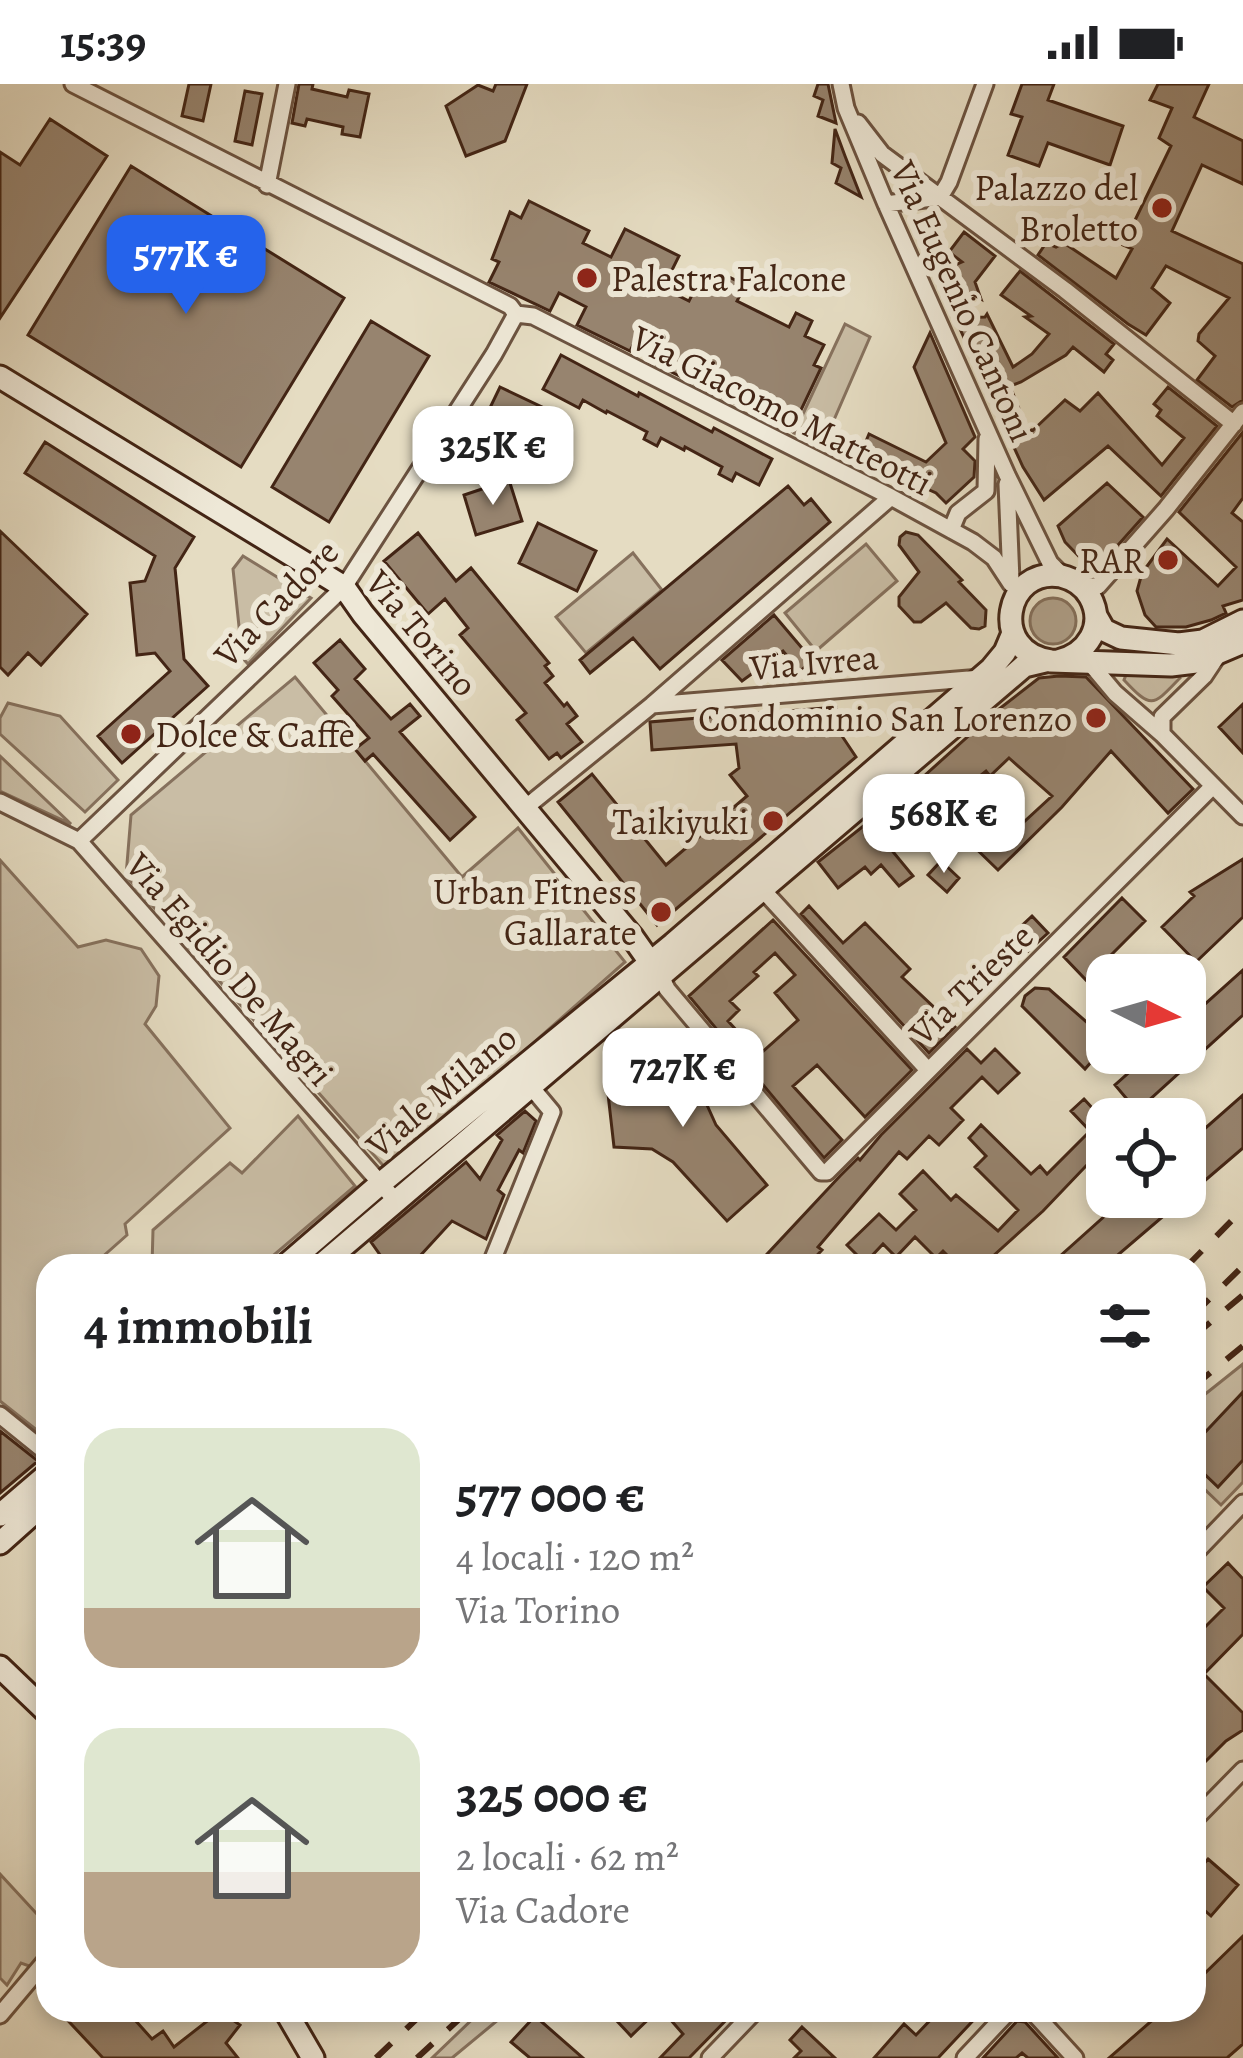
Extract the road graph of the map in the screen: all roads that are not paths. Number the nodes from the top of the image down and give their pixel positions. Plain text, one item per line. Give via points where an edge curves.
1 (73, 84) edge
2 (287, 84) edge
3 (841, 84) edge
4 (985, 84) edge
5 (94, 89) edge
6 (846, 108) junction
7 (267, 184) junction
8 (940, 197) junction
9 (886, 203) junction
10 (516, 314) junction
11 (0, 377) edge
12 (1239, 418) edge
13 (987, 430) junction
14 (1007, 475) junction
15 (891, 497) junction
16 (951, 530) junction
17 (1073, 581) junction
18 (344, 586) junction
19 (1012, 595) junction
20 (1096, 616) junction
21 (1243, 621) edge
22 (1012, 633) junction
23 (1243, 642) edge
24 (1218, 655) junction
25 (1052, 661) junction
26 (1088, 662) junction
27 (981, 678) junction
28 (652, 705) junction
29 (1162, 734) junction
30 (1214, 786) junction
31 (0, 802) edge
32 (525, 808) junction
33 (1243, 816) edge
34 (79, 841) junction
35 (763, 890) junction
36 (656, 969) junction
37 (927, 1069) junction
38 (524, 1079) junction
39 (388, 1193) junction
40 (302, 1254) edge
41 (331, 1254) edge
42 (495, 1254) edge
43 (0, 1415) edge
44 (36, 1444) edge
45 (36, 1484) edge
46 (1243, 1503) edge
47 (36, 1511) edge
48 (0, 1515) edge
49 (1206, 1542) edge
50 (0, 1543) edge
51 (0, 1667) edge
52 (36, 1702) edge
53 (1243, 1770) edge
54 (1206, 1808) edge
55 (36, 1972) edge
56 (0, 2015) edge
57 (292, 2022) edge
58 (744, 2022) edge
59 (999, 2022) edge
60 (1042, 2022) edge
61 (313, 2058) edge
62 (710, 2058) edge
63 (965, 2058) edge
64 (1075, 2058) edge

1 - 5 street, Via Giacomo Matteotti
2 - 7 street
3 - 6 street, Via Eugenio Cantoni
4 - 8 street
5 - 7 street, Via Giacomo Matteotti
6 - 8 street via 882,154
6 - 9 street, Via Eugenio Cantoni
7 - 10 street, Via Giacomo Matteotti
8 - 9 street
8 - 12 street
9 - 13 street, Via Eugenio Cantoni
10 - 15 street, Via Giacomo Matteotti
10 - 18 street, Via Cadore
11 - 18 street, Via Torino
12 - 17 street via 1098,586
13 - 14 street, Via Eugenio Cantoni
13 - 16 street, Via Giacomo Matteotti via 986,491 958,513
14 - 17 street, Via Eugenio Cantoni via 1050,562
14 - 19 street, Via Eugenio Cantoni
15 - 16 street, Via Giacomo Matteotti
15 - 28 street
16 - 19 street, Via Giacomo Matteotti via 994,558
17 - 19 street via 1049,576
17 - 20 street
18 - 32 street, Via Torino
18 - 34 street, Via Cadore
19 - 22 street
20 - 21 street via 1115,637 1179,644
20 - 25 street via 1085,647
22 - 25 street via 1026,652
22 - 27 street, Viale Milano
23 - 24 street
24 - 26 street via 1171,665
24 - 29 street via 1162,717
25 - 26 street
25 - 35 street, Viale Milano via 1024,666
26 - 29 street
27 - 28 street, Via Ivrea
27 - 36 street, Viale Milano
28 - 32 street
29 - 30 street
30 - 33 street
30 - 37 street, Via Trieste
31 - 34 street, Via Egidio De Magri
32 - 36 street, Via Torino
34 - 39 street, Via Egidio De Magri
35 - 36 street, Viale Milano
35 - 37 street
36 - 37 street, Via Trieste via 821,1172
36 - 38 street, Viale Milano
38 - 39 street, Viale Milano
38 - 42 street via 552,1112
39 - 40 street, Viale Milano
39 - 41 street, Viale Milano
43 - 44 street
45 - 48 street
46 - 49 street
47 - 50 street
51 - 52 street
53 - 54 street
55 - 56 street
57 - 61 street
58 - 62 street
59 - 63 street
60 - 64 street

